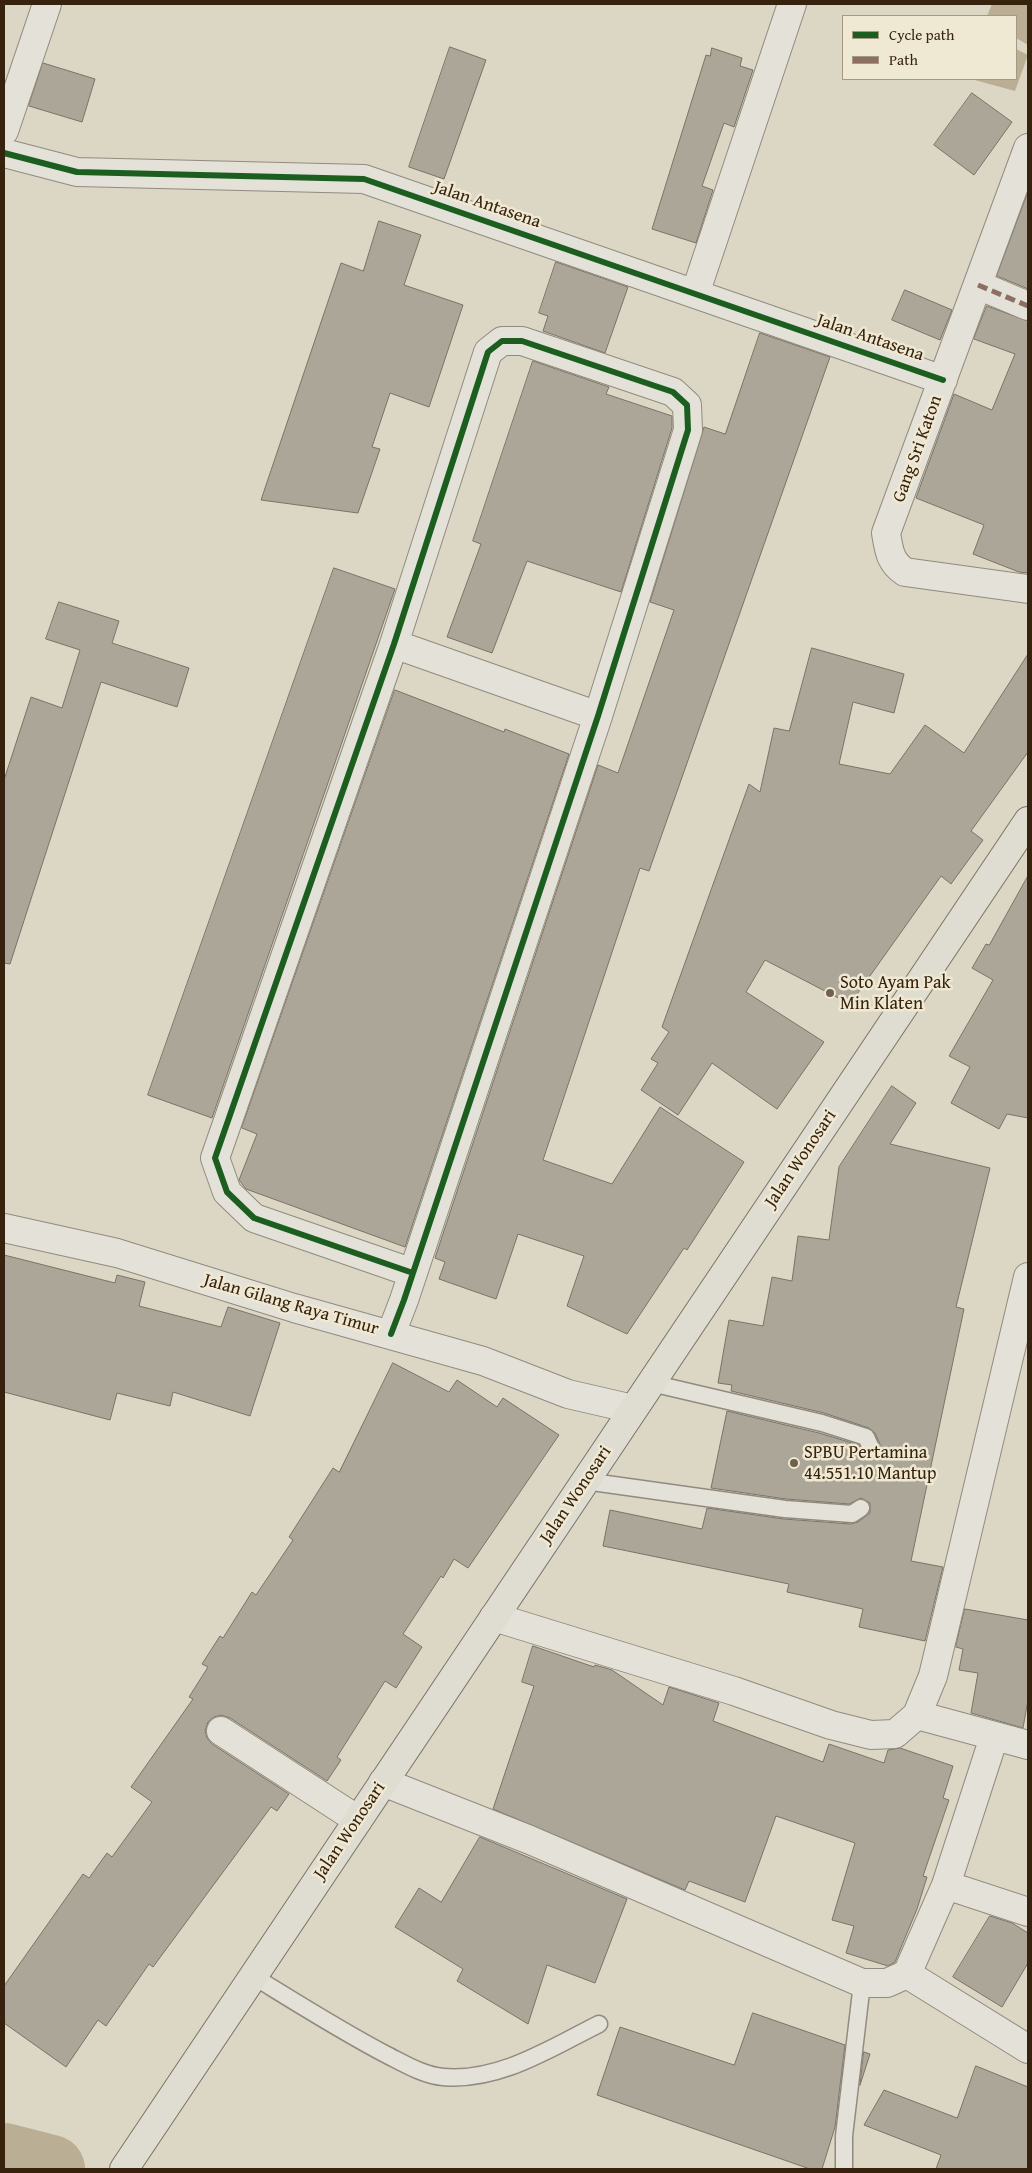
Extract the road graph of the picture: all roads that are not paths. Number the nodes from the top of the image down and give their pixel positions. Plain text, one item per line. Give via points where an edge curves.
1 (47, 4) edge
2 (792, 4) edge
3 (4, 131) edge
4 (1028, 148) edge
5 (4, 153) edge
6 (978, 285) junction
7 (695, 294) junction
8 (1028, 306) edge
9 (943, 380) junction
10 (1028, 589) edge
11 (394, 644) junction
12 (598, 716) junction
13 (1028, 821) edge
14 (4, 1228) edge
15 (413, 1274) junction
16 (1028, 1276) edge
17 (391, 1334) junction
18 (651, 1383) junction
19 (633, 1408) junction
20 (871, 1448) dead end
21 (585, 1481) junction
22 (861, 1508) dead end
23 (494, 1617) junction
24 (917, 1715) junction
25 (221, 1731) dead end
26 (994, 1737) junction
27 (1028, 1745) edge
28 (383, 1782) junction
29 (358, 1820) junction
30 (946, 1885) junction
31 (1028, 1912) edge
32 (907, 1974) junction
33 (253, 1976) junction
34 (862, 1983) junction
35 (599, 2024) dead end
36 (1028, 2049) edge
37 (124, 2169) edge
38 (844, 2169) edge

1 - 3 street
2 - 7 street
4 - 6 street, Gang Sri Katon
5 - 7 street, Jalan Antasena via 76,172 364,179
6 - 8 street
6 - 9 street, Gang Sri Katon
7 - 9 street, Jalan Antasena
9 - 10 street, Gang Sri Katon via 886,533 893,564 918,575
11 - 12 street
11 - 12 street via 488,352 502,341 522,340 673,392 687,406 688,430
11 - 15 street via 215,1158 226,1192 254,1218
12 - 15 street
13 - 18 highway, Jalan Wonosari
14 - 17 street, Jalan Gilang Raya Timur via 117,1253 294,1308
15 - 17 street
16 - 24 street via 933,1676
17 - 19 street, Jalan Gilang Raya Timur via 483,1361 568,1394
18 - 19 highway, Jalan Wonosari
18 - 20 lane via 822,1423 866,1437
19 - 21 highway, Jalan Wonosari
21 - 22 lane via 784,1509 852,1514
21 - 23 highway, Jalan Wonosari
23 - 24 street via 734,1691 831,1725 870,1734 895,1734
23 - 28 highway, Jalan Wonosari
24 - 26 street
25 - 29 street
26 - 27 street
26 - 30 street
28 - 29 highway, Jalan Wonosari
28 - 34 street via 530,1840
29 - 33 highway, Jalan Wonosari
30 - 31 street
30 - 32 street
32 - 34 street via 886,1983
32 - 36 street
33 - 35 lane via 359,2040 418,2071 443,2077 473,2075 523,2063
33 - 37 highway, Jalan Wonosari
34 - 38 lane via 845,2127

